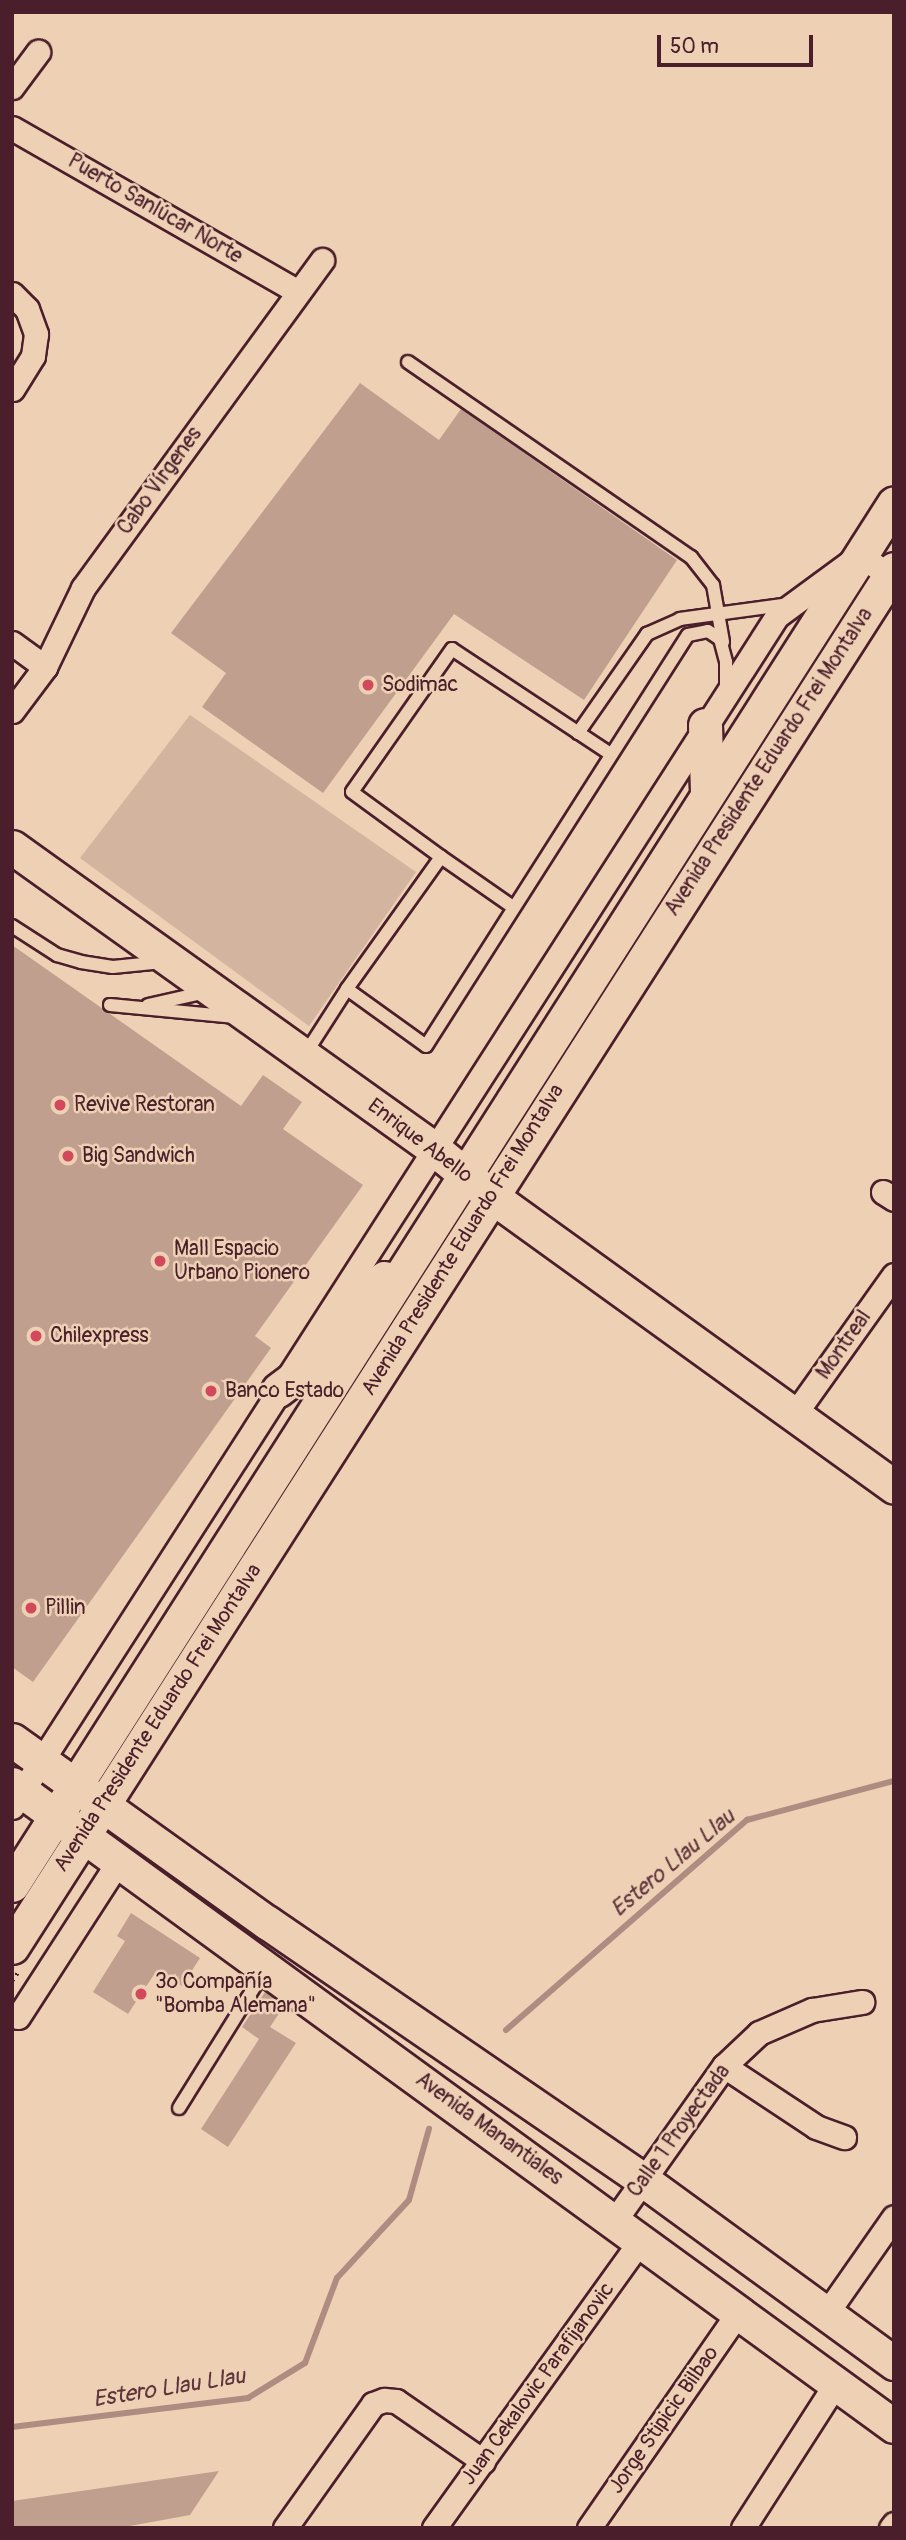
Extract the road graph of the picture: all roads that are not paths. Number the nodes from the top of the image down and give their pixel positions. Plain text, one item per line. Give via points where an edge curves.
1 (38, 52) dead end
2 (12, 87) edge
3 (12, 128) edge
4 (322, 260) dead end
5 (297, 290) junction
6 (12, 294) edge
7 (408, 362) dead end
8 (12, 389) edge
9 (894, 503) edge
10 (860, 555) junction
11 (892, 575) edge
12 (789, 603) junction
13 (719, 614) junction
14 (12, 643) edge
15 (724, 650) junction
16 (45, 667) junction
17 (725, 693) junction
18 (12, 711) edge
19 (705, 725) junction
20 (578, 733) junction
21 (609, 753) junction
22 (707, 792) junction
23 (12, 847) edge
24 (441, 856) junction
25 (513, 907) junction
26 (12, 926) edge
27 (167, 961) junction
28 (347, 989) junction
29 (209, 991) junction
30 (110, 1004) dead end
31 (134, 1008) junction
32 (247, 1018) junction
33 (303, 1057) junction
34 (433, 1148) junction
35 (479, 1186) junction
36 (415, 1257) junction
37 (894, 1275) edge
38 (278, 1390) junction
39 (794, 1415) junction
40 (894, 1487) edge
41 (12, 1740) edge
42 (41, 1761) junction
43 (76, 1785) junction
44 (15, 1794) edge
45 (103, 1805) junction
46 (55, 1815) junction
47 (83, 1835) junction
48 (119, 1861) junction
49 (12, 1885) edge
50 (12, 1947) edge
51 (266, 1968) junction
52 (862, 2002) dead end
53 (18, 2017) dead end
54 (724, 2066) junction
55 (179, 2108) dead end
56 (844, 2137) dead end
57 (643, 2180) junction
58 (894, 2217) edge
59 (628, 2230) junction
60 (738, 2313) junction
61 (826, 2314) junction
62 (894, 2362) edge
63 (836, 2383) junction
64 (894, 2426) edge
65 (483, 2461) junction
66 (285, 2528) edge
67 (434, 2528) edge
68 (589, 2528) edge
69 (743, 2528) edge

1 - 2 street
3 - 5 street, Puerto Sanlúcar Norte
4 - 5 street, Cabo Vírgenes
5 - 16 street, Cabo Vírgenes via 83,588
6 - 8 street via 27,309 36,334 33,356
7 - 13 lane via 691,557 713,585
9 - 10 main road, Avenida Presidente Eduardo Frei Montalva
10 - 11 street
10 - 12 street, Avenida Presidente Eduardo Frei Montalva
10 - 22 main road, Avenida Presidente Eduardo Frei Montalva
11 - 35 main road, Avenida Presidente Eduardo Frei Montalva
12 - 13 lane
12 - 17 street, Avenida Presidente Eduardo Frei Montalva
13 - 15 lane
13 - 20 lane via 680,619 647,634
14 - 16 street
15 - 17 lane
15 - 21 lane via 720,639 708,631 688,635
16 - 18 street, Cabo Vírgenes
17 - 19 street, Avenida Presidente Eduardo Frei Montalva
19 - 22 main road
19 - 34 street, Avenida Presidente Eduardo Frei Montalva
20 - 21 lane
20 - 24 lane via 452,649 352,792
21 - 25 lane
22 - 35 main road, Avenida Presidente Eduardo Frei Montalva
23 - 27 main road, Enrique Abello
24 - 25 lane
24 - 28 lane
25 - 28 lane via 426,1046
26 - 27 lane via 57,955 81,962 113,967
27 - 29 main road, Enrique Abello
28 - 33 lane
29 - 31 lane
29 - 32 main road, Enrique Abello
30 - 31 lane
31 - 32 lane
32 - 33 main road, Enrique Abello
33 - 34 main road, Enrique Abello
34 - 35 main road, Enrique Abello
34 - 38 street, Avenida Presidente Eduardo Frei Montalva
35 - 36 main road, Avenida Presidente Eduardo Frei Montalva
35 - 39 main road, Enrique Abello
35 - 45 main road, Avenida Presidente Eduardo Frei Montalva
36 - 38 main road via 378,1283 319,1356
36 - 43 main road, Avenida Presidente Eduardo Frei Montalva
37 - 39 street, Montreal
38 - 42 street, Avenida Presidente Eduardo Frei Montalva
39 - 40 main road, Enrique Abello
41 - 42 main road, Avenida Manantiales
42 - 43 main road, Avenida Manantiales
42 - 44 street, Avenida Presidente Eduardo Frei Montalva
43 - 45 main road, Avenida Manantiales
43 - 46 main road, Avenida Presidente Eduardo Frei Montalva
44 - 46 main road, Avenida Manantiales
45 - 47 main road, Avenida Presidente Eduardo Frei Montalva
45 - 57 main road, Avenida Manantiales
46 - 47 main road, Avenida Manantiales
46 - 49 main road, Avenida Presidente Eduardo Frei Montalva
47 - 48 main road, Avenida Manantiales
47 - 50 main road, Avenida Presidente Eduardo Frei Montalva
48 - 51 main road, Avenida Manantiales
48 - 53 street
51 - 55 lane
51 - 59 main road, Avenida Manantiales
52 - 54 street, Calle 1 Proyectada via 812,2010 759,2033
54 - 56 street via 816,2127
54 - 57 street, Calle 1 Proyectada
57 - 59 street, Calle 1 Proyectada
57 - 61 main road, Avenida Manantiales
58 - 61 street
59 - 60 main road, Avenida Manantiales
59 - 65 street, Juan Cekalovic Parafijanovic
60 - 63 main road, Avenida Manantiales
60 - 68 street, Jorge Stipicic Bilbao
61 - 62 main road, Avenida Manantiales
63 - 64 main road, Avenida Manantiales
63 - 69 street
65 - 66 street via 396,2401 384,2400 373,2404
65 - 67 street, Juan Cekalovic Parafijanovic

